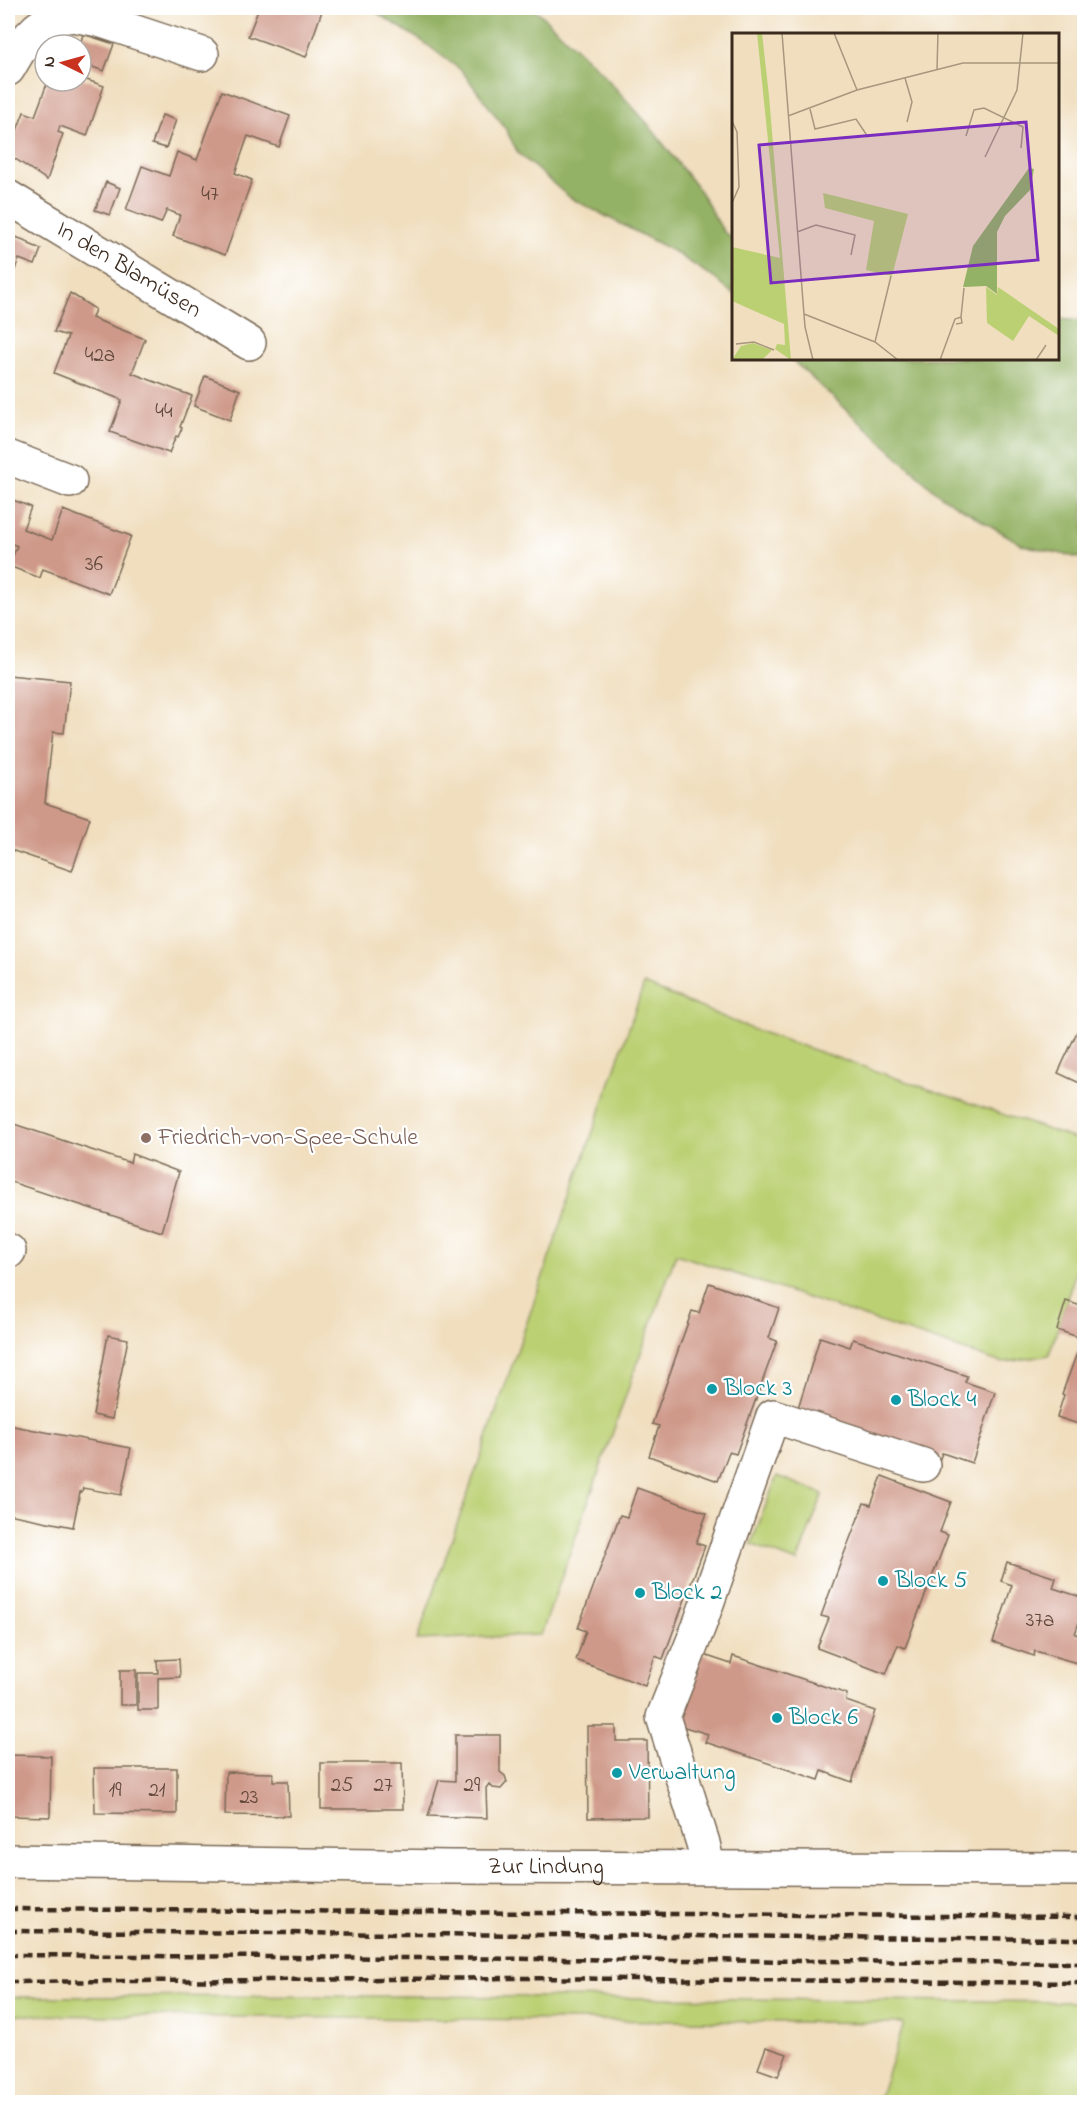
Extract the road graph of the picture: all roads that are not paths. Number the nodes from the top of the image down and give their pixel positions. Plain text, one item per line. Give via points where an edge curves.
1 (202, 54) dead end
2 (8, 69) edge
3 (8, 197) edge
4 (249, 343) dead end
5 (8, 457) edge
6 (70, 481) dead end
7 (922, 1465) dead end
8 (8, 1861) edge
9 (708, 1867) junction
10 (1084, 1869) edge

1 - 2 street via 73,15 51,19 38,28 24,42
3 - 4 street, In den Blamüsen
5 - 6 street
7 - 9 street via 773,1416 663,1717
8 - 9 street, Zur Lindung
9 - 10 street, Zur Lindung

